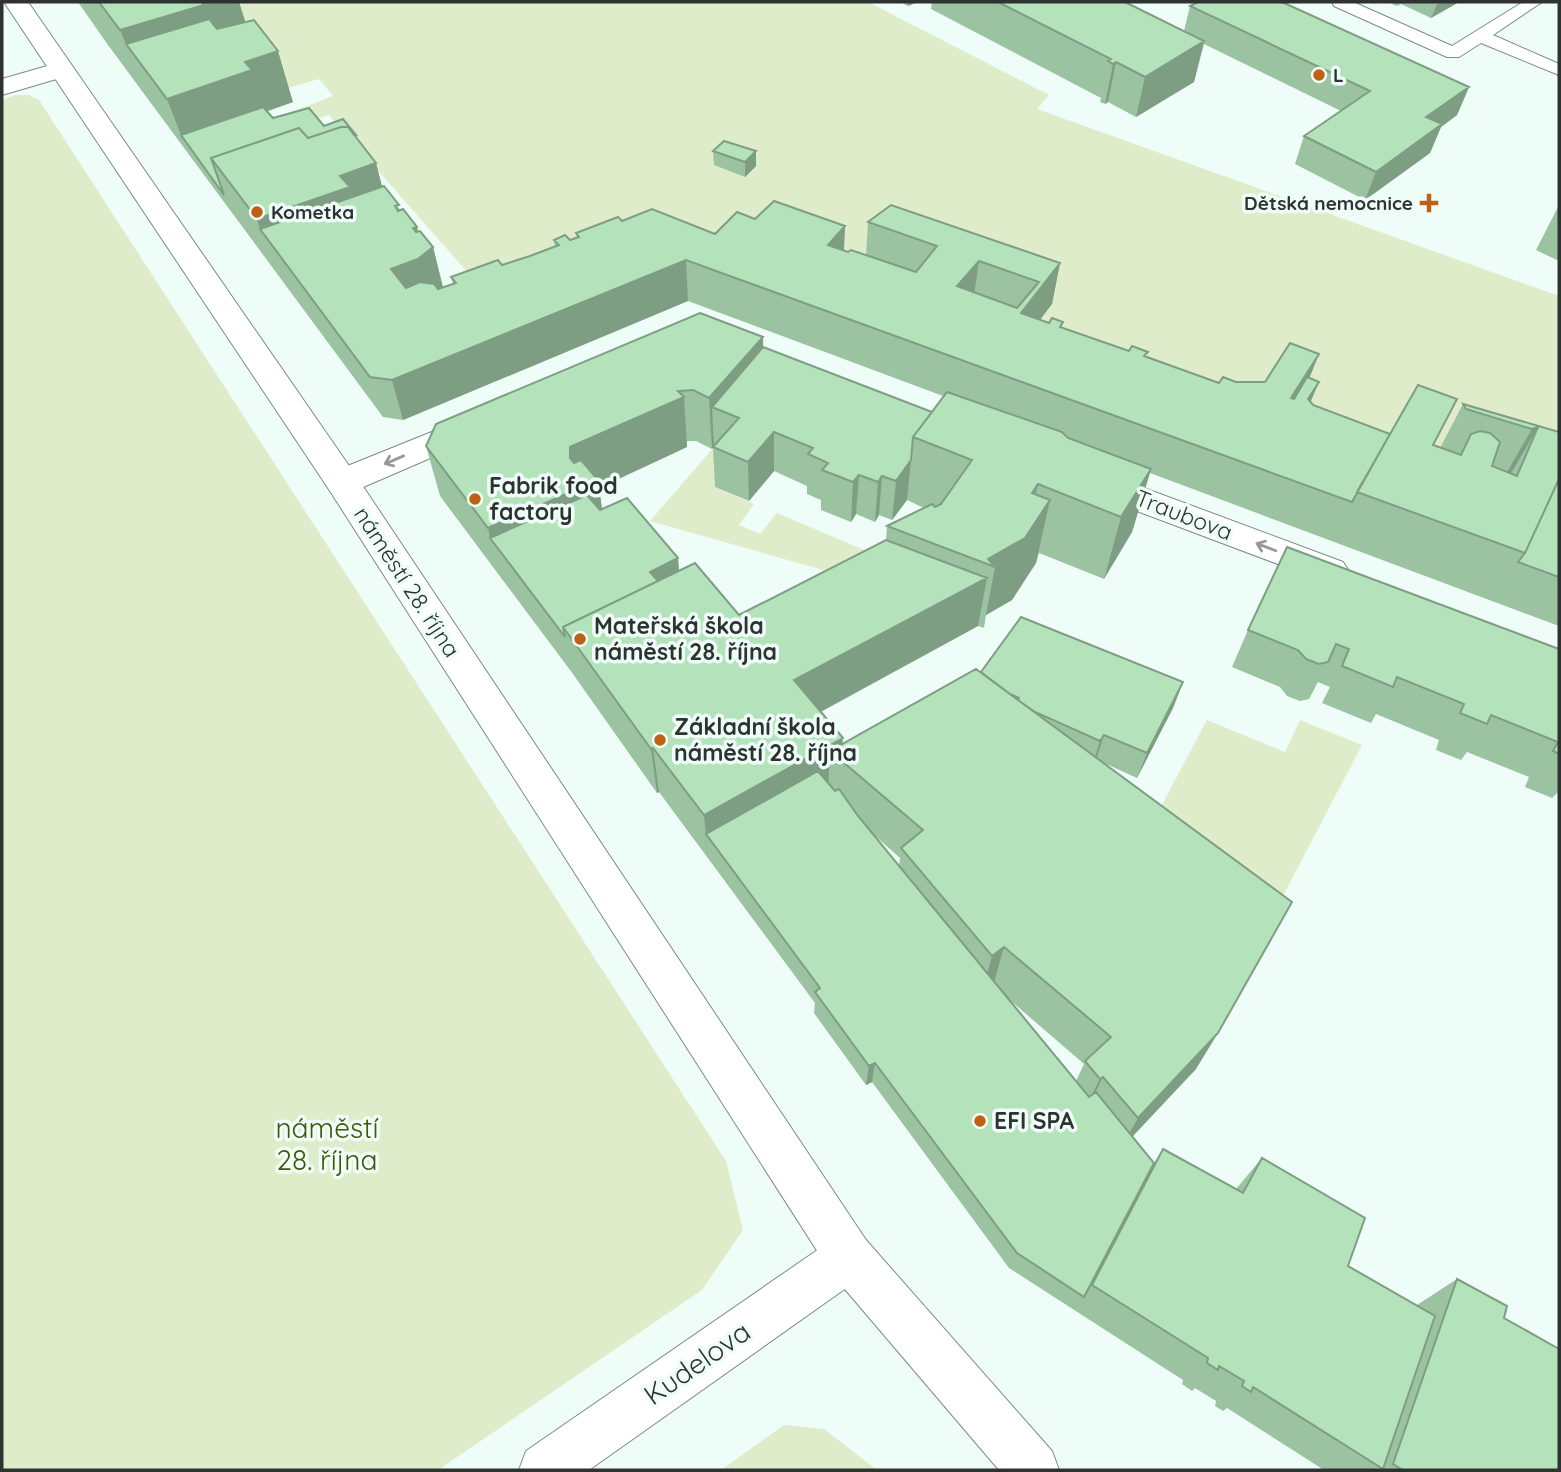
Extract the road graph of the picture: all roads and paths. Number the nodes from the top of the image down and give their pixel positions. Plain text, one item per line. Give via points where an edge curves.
1 (16, 2) edge
2 (1340, 2) edge
3 (1534, 2) edge
4 (1480, 36) junction
5 (61, 69) junction
6 (1559, 70) edge
7 (2, 87) edge
8 (497, 416) edge
9 (1063, 470) edge
10 (342, 482) junction
11 (1363, 583) edge
12 (849, 1257) junction
13 (545, 1470) edge
14 (1033, 1470) edge

1 - 5 street, náměstí 28. října
2 - 4 lane via 1452,53
3 - 4 lane
4 - 6 lane
5 - 7 street
5 - 10 street, náměstí 28. října
8 -> 10 street
11 -> 9 street, Traubova
10 - 12 street, náměstí 28. října
12 - 13 street, Kudelova
12 - 14 street

